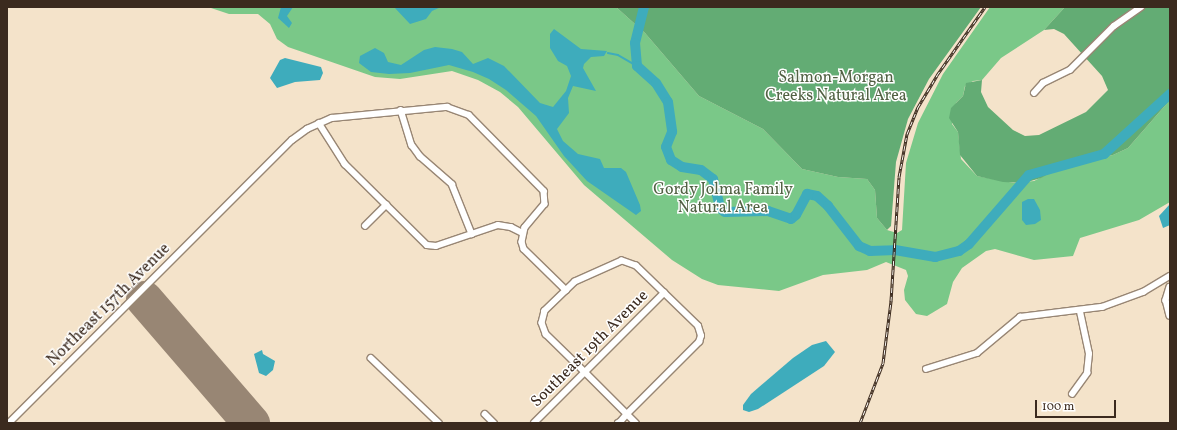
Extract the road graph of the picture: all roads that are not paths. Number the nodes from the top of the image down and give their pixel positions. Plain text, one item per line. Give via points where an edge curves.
1 (1141, 7) edge
2 (1034, 92) dead end
3 (401, 110) junction
4 (319, 123) junction
5 (386, 205) junction
6 (365, 226) dead end
7 (523, 233) junction
8 (472, 234) junction
9 (1170, 276) edge
10 (1170, 287) edge
11 (566, 290) junction
12 (664, 293) junction
13 (1080, 312) junction
14 (1170, 316) edge
15 (371, 358) dead end
16 (926, 370) dead end
17 (585, 372) junction
18 (1072, 394) dead end
19 (485, 414) dead end
20 (627, 414) junction
21 (9, 423) edge
22 (439, 423) edge
23 (494, 423) edge
24 (534, 423) edge
25 (618, 423) edge
26 (636, 423) edge

1 - 2 street via 1114,26 1070,70 1043,83
3 - 4 street, Northeast 157th Avenue via 332,118
3 - 7 street, Northeast 157th Avenue via 447,107 460,110 469,115 540,186 546,197 544,208
3 - 8 street via 412,145 420,156 452,184
4 - 5 street via 345,164
4 - 21 street, Northeast 157th Avenue via 292,140
5 - 6 street
5 - 8 street via 421,241 430,246
7 - 8 street via 501,225
7 - 11 street via 524,249
9 - 13 street via 1143,292
10 - 14 street via 1166,300
11 - 12 street via 574,282 614,263 626,262 636,266
11 - 17 street via 545,311 542,324 546,334
12 - 17 street, Southeast 19th Avenue
12 - 20 street via 698,326 701,336 699,342
13 - 16 street via 1045,312 1020,317 977,353
13 - 18 street via 1089,354 1087,373
15 - 22 street
17 - 20 street
17 - 24 street, Southeast 19th Avenue
19 - 23 street
20 - 25 street
20 - 26 street

